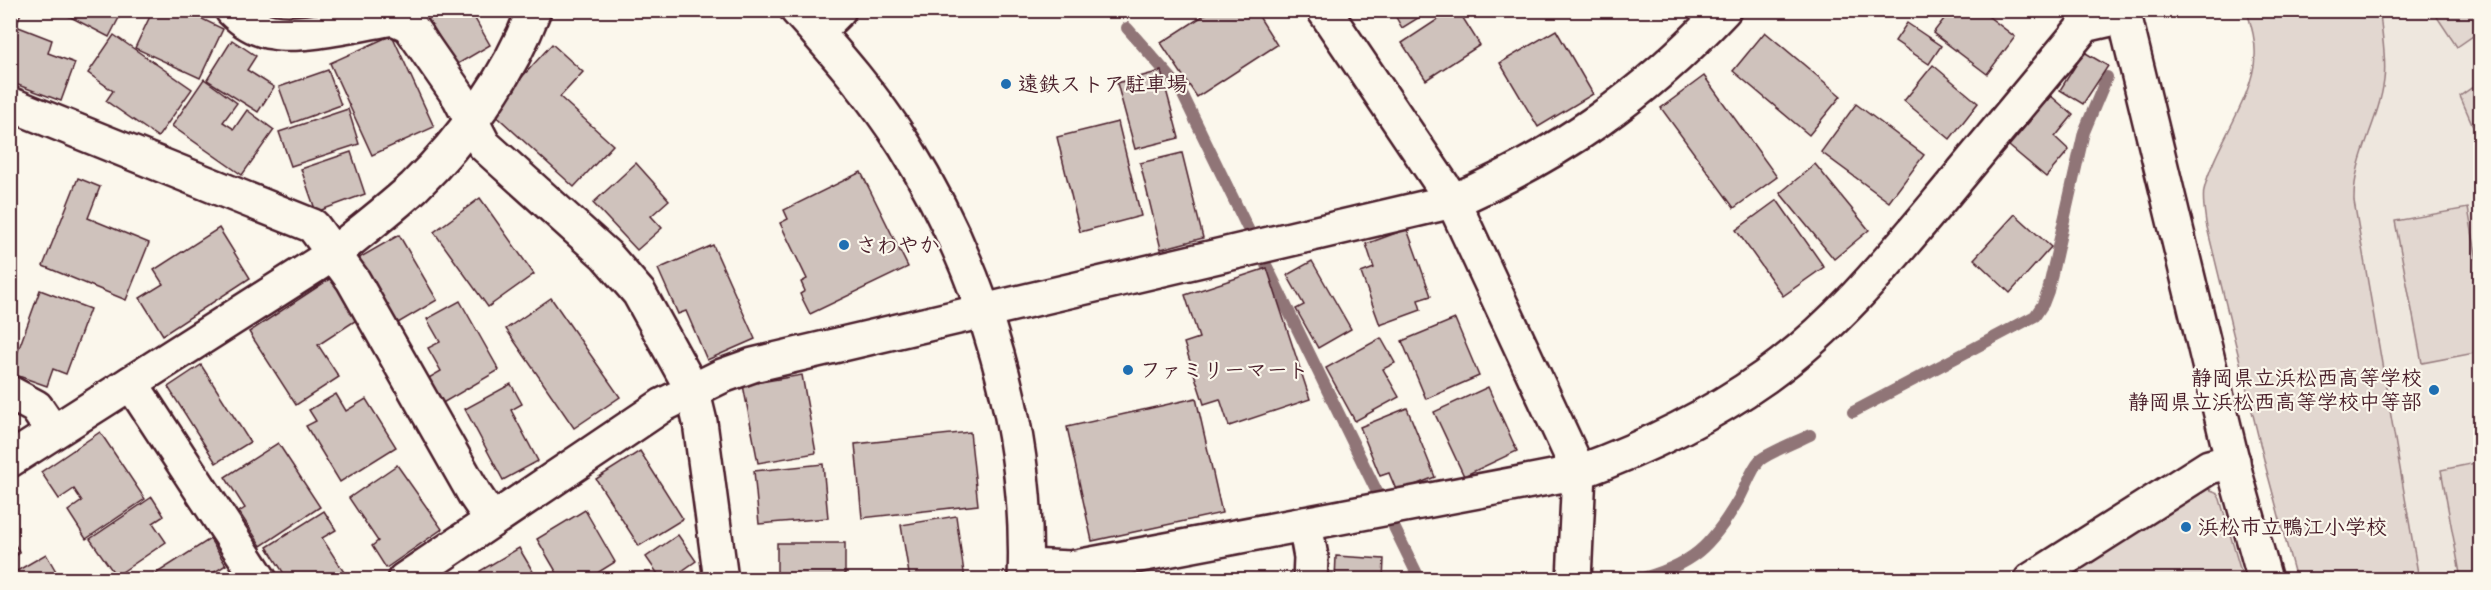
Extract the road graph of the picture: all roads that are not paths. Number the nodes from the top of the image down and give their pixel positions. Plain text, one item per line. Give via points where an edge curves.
1 (232, 10) edge
2 (534, 10) edge
3 (1324, 10) edge
4 (1724, 10) edge
5 (2123, 13) edge
6 (817, 18) edge
7 (10, 104) edge
8 (471, 121) junction
9 (1453, 201) junction
10 (333, 254) junction
11 (984, 311) junction
12 (131, 383) junction
13 (692, 389) junction
14 (10, 393) edge
15 (53, 432) junction
16 (10, 459) edge
17 (2233, 461) junction
18 (1579, 472) junction
19 (492, 520) junction
20 (1305, 524) junction
21 (1025, 573) edge
22 (260, 579) edge
23 (404, 579) edge
24 (721, 579) edge
25 (1310, 579) edge
26 (1574, 579) edge
27 (2031, 579) edge
28 (2265, 579) edge

1 - 8 street via 254,27 273,33 393,18 409,25
2 - 8 street via 515,53
3 - 9 street
4 - 9 street via 1661,74 1582,133 1498,181
5 - 17 street
5 - 18 street via 2085,25 1880,271 1796,353 1700,419 1630,453
6 - 11 street via 905,146 936,201
7 - 10 street via 313,226
8 - 10 street via 413,187
8 - 13 street via 484,145 624,273 652,314
9 - 11 street
9 - 18 street
10 - 12 street
10 - 19 street via 353,280
11 - 13 street via 753,365
11 - 21 street via 1016,441
12 - 15 street
12 - 22 street
13 - 19 street
13 - 24 street
14 - 15 street via 36,407
15 - 16 street
17 - 27 street via 2209,467
17 - 28 street
18 - 20 street
18 - 26 street
19 - 23 street
20 - 21 street via 1071,568
20 - 25 street

